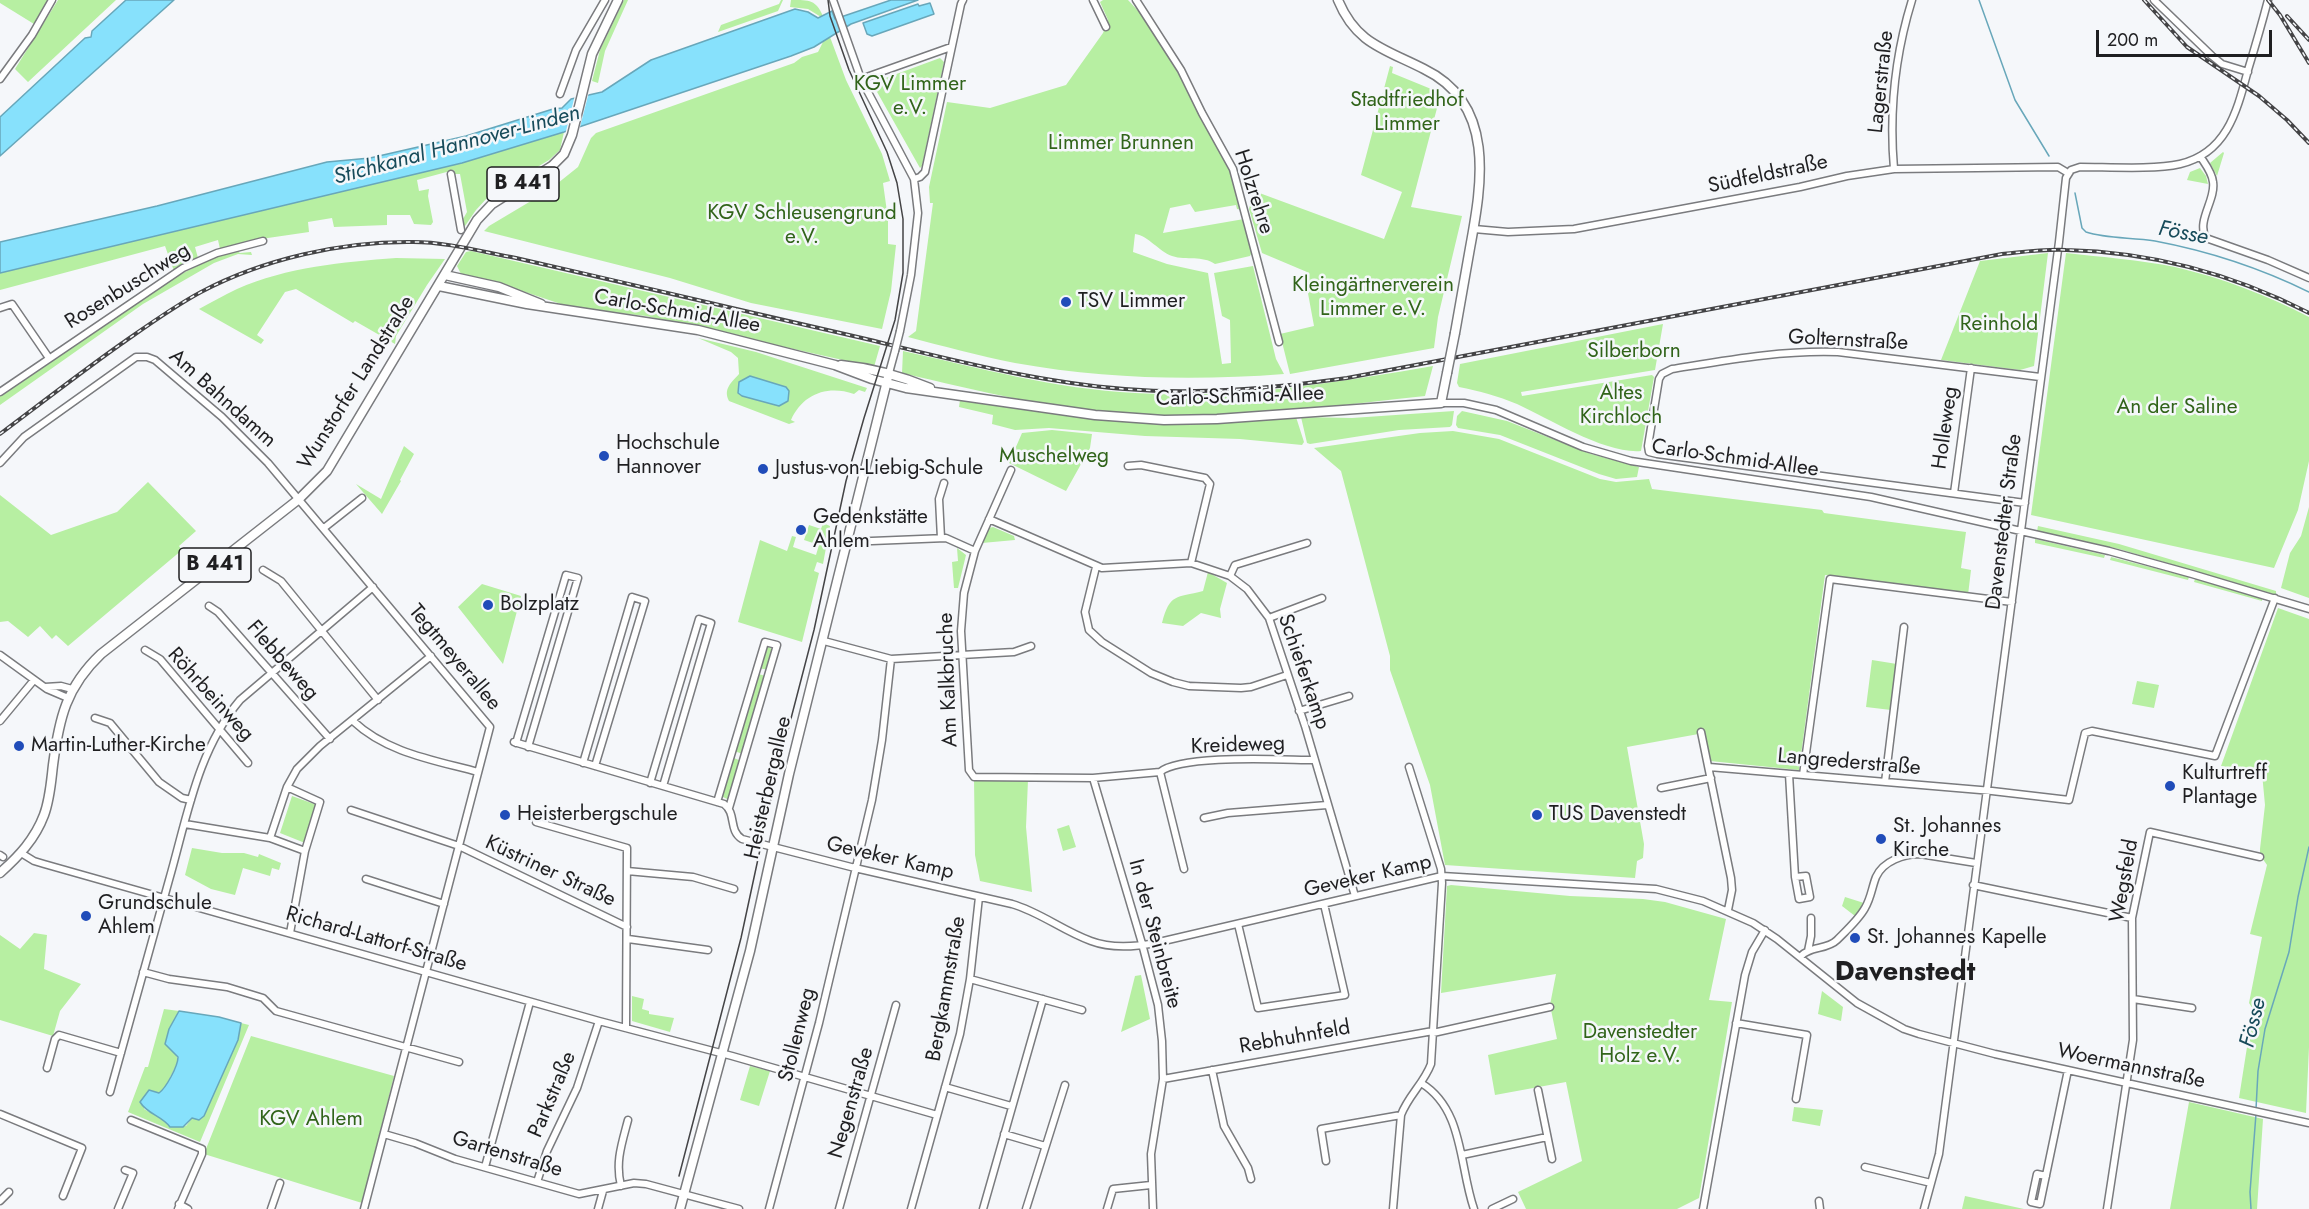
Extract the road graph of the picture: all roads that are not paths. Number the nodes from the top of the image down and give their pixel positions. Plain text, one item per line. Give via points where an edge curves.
1 (52, 0) edge
2 (606, 0) edge
3 (618, 0) edge
4 (833, 0) edge
5 (963, 0) edge
6 (1094, 0) edge
7 (1136, 0) edge
8 (1338, 0) edge
9 (1912, 0) edge
10 (2154, 0) edge
11 (2268, 0) edge
12 (1106, 27) dead end
13 (951, 47) junction
14 (2248, 72) junction
15 (861, 79) junction
16 (0, 80) edge
17 (560, 94) dead end
18 (2200, 156) junction
19 (1894, 169) junction
20 (2068, 173) junction
21 (451, 174) dead end
22 (914, 179) junction
23 (1474, 229) junction
24 (462, 230) junction
25 (263, 241) dead end
26 (445, 276) junction
27 (2309, 278) edge
28 (439, 286) junction
29 (547, 307) junction
30 (0, 308) edge
31 (1279, 342) dead end
32 (49, 358) junction
33 (835, 365) junction
34 (1971, 368) junction
35 (889, 374) junction
36 (2040, 377) junction
37 (886, 383) junction
38 (939, 391) junction
39 (0, 392) edge
40 (1441, 403) junction
41 (0, 463) edge
42 (1128, 466) dead end
43 (1011, 470) dead end
44 (944, 483) dead end
45 (1954, 493) junction
46 (362, 498) dead end
47 (299, 499) junction
48 (2025, 503) junction
49 (989, 519) junction
50 (324, 528) junction
51 (2021, 532) junction
52 (941, 538) junction
53 (847, 542) junction
54 (1307, 543) dead end
55 (975, 551) junction
56 (1191, 563) junction
57 (1096, 567) junction
58 (263, 570) dead end
59 (1230, 576) junction
60 (373, 587) junction
61 (1322, 598) dead end
62 (2275, 598) junction
63 (2012, 602) junction
64 (208, 606) dead end
65 (2309, 609) edge
66 (555, 611) junction
67 (567, 615) junction
68 (1269, 618) junction
69 (1904, 627) dead end
70 (321, 630) junction
71 (622, 631) junction
72 (634, 635) junction
73 (824, 641) junction
74 (1031, 646) dead end
75 (145, 650) dead end
76 (689, 652) junction
77 (0, 655) edge
78 (702, 655) junction
79 (963, 655) junction
80 (431, 656) junction
81 (891, 659) junction
82 (756, 671) junction
83 (270, 673) junction
84 (768, 675) junction
85 (1287, 675) junction
86 (34, 680) junction
87 (45, 687) junction
88 (72, 689) junction
89 (530, 694) junction
90 (1348, 696) dead end
91 (68, 698) junction
92 (543, 698) junction
93 (378, 700) junction
94 (1299, 711) junction
95 (597, 715) junction
96 (95, 718) dead end
97 (609, 719) junction
98 (0, 721) edge
99 (353, 721) junction
100 (219, 729) junction
101 (1701, 732) dead end
102 (664, 736) junction
103 (330, 739) junction
104 (676, 740) junction
105 (528, 747) junction
106 (731, 755) junction
107 (744, 759) junction
108 (1315, 760) junction
109 (248, 763) dead end
110 (583, 763) junction
111 (595, 766) junction
112 (1409, 767) dead end
113 (1709, 767) junction
114 (478, 772) junction
115 (1160, 772) junction
116 (1789, 774) junction
117 (1803, 775) junction
118 (1093, 778) junction
119 (1711, 778) junction
120 (1885, 782) junction
121 (650, 783) junction
122 (663, 786) junction
123 (287, 787) junction
124 (1661, 788) dead end
125 (1986, 792) junction
126 (191, 801) junction
127 (717, 802) junction
128 (1328, 805) junction
129 (729, 808) junction
130 (351, 810) dead end
131 (1204, 818) dead end
132 (536, 822) dead end
133 (185, 824) junction
134 (270, 838) junction
135 (459, 846) junction
136 (774, 849) junction
137 (305, 851) junction
138 (21, 853) junction
139 (2260, 857) dead end
140 (1976, 863) junction
141 (855, 868) junction
142 (1184, 869) dead end
143 (627, 871) junction
144 (0, 873) edge
145 (1442, 876) junction
146 (1795, 877) dead end
147 (366, 879) dead end
148 (1973, 885) junction
149 (734, 888) dead end
150 (1355, 896) junction
151 (979, 897) junction
152 (164, 898) junction
153 (444, 904) junction
154 (1324, 904) junction
155 (1728, 910) junction
156 (1811, 918) dead end
157 (2132, 918) junction
158 (1238, 924) junction
159 (627, 927) junction
160 (1765, 930) junction
161 (290, 933) junction
162 (628, 939) junction
163 (1142, 945) junction
164 (708, 950) dead end
165 (1808, 951) junction
166 (1800, 957) junction
167 (143, 972) junction
168 (426, 972) junction
169 (970, 979) junction
170 (1043, 999) junction
171 (2133, 999) junction
172 (530, 1002) junction
173 (896, 1005) dead end
174 (1550, 1007) dead end
175 (2192, 1008) dead end
176 (1083, 1010) dead end
177 (599, 1021) junction
178 (1736, 1023) junction
179 (626, 1028) junction
180 (1433, 1032) junction
181 (1950, 1043) junction
182 (406, 1048) junction
183 (121, 1053) junction
184 (723, 1054) junction
185 (459, 1062) dead end
186 (47, 1068) dead end
187 (1212, 1070) junction
188 (2068, 1070) junction
189 (805, 1077) junction
190 (1163, 1079) junction
191 (1421, 1083) junction
192 (2126, 1083) junction
193 (1065, 1085) dead end
194 (945, 1088) junction
195 (1538, 1090) dead end
196 (111, 1092) dead end
197 (871, 1096) junction
198 (1796, 1099) dead end
199 (1011, 1106) junction
200 (0, 1114) edge
201 (938, 1115) junction
202 (1401, 1115) junction
203 (131, 1120) dead end
204 (628, 1120) dead end
205 (2308, 1121) edge
206 (384, 1134) junction
207 (1004, 1134) junction
208 (1547, 1137) junction
209 (1046, 1146) junction
210 (1462, 1155) junction
211 (1552, 1159) dead end
212 (1326, 1161) dead end
213 (485, 1167) junction
214 (1865, 1167) dead end
215 (125, 1170) dead end
216 (2046, 1176) junction
217 (1251, 1179) dead end
218 (537, 1182) junction
219 (280, 1183) dead end
220 (1931, 1183) junction
221 (1151, 1185) junction
222 (621, 1186) junction
223 (603, 1191) junction
224 (9, 1192) dead end
225 (685, 1195) junction
226 (63, 1196) dead end
227 (1513, 1199) dead end
228 (0, 1201) edge
229 (1819, 1201) dead end
230 (178, 1207) edge
231 (118, 1209) edge
232 (188, 1209) edge
233 (271, 1209) edge
234 (364, 1209) edge
235 (598, 1209) edge
236 (680, 1209) edge
237 (739, 1209) edge
238 (769, 1209) edge
239 (839, 1209) edge
240 (911, 1209) edge
241 (983, 1209) edge
242 (1026, 1209) edge
243 (1107, 1209) edge
244 (1153, 1209) edge
245 (1394, 1209) edge
246 (1474, 1209) edge
247 (1492, 1209) edge
248 (1703, 1209) edge
249 (1820, 1209) edge
250 (1924, 1209) edge
251 (2107, 1209) edge

1 - 16 street
2 - 17 street via 576,50
3 - 24 main road, B 441 via 592,54 572,135 559,161 492,204
4 - 15 street
5 - 13 street
6 - 12 street
7 - 31 street, Holzrehre via 1181,70 1233,169
8 - 23 main road via 1350,24 1365,39 1443,80 1467,107 1480,156
9 - 19 street, Lagerstraße via 1894,84
10 - 14 street via 2212,57
11 - 14 street
13 - 15 street
13 - 22 street via 925,172
14 - 18 street via 2230,125 2213,147
15 - 22 street
18 - 20 street via 2177,165 2080,167
18 - 27 street via 2214,184 2203,225 2206,238
19 - 20 street, Südfeldstraße via 2058,167
19 - 23 street, Südfeldstraße via 1574,230
20 - 36 street, Davenstedter Straße
21 - 24 street
22 - 35 street, bridge via 918,213 911,274
23 - 40 main road, bridge
24 - 26 main road, B 441
25 - 32 street, Rosenbuschweg via 217,252 183,268
26 - 28 main road, B 441
26 - 29 main road, Carlo-Schmid-Allee via 499,287
28 - 29 main road, Carlo-Schmid-Allee
28 - 47 main road, Wunstorfer Landstraße / B 441 via 329,468
29 - 33 main road, Carlo-Schmid-Allee via 698,330
30 - 32 street via 12,304
32 - 39 street, Rosenbuschweg
33 - 35 main road, Carlo-Schmid-Allee
33 - 37 main road, Carlo-Schmid-Allee
34 - 36 street, Golternstraße
34 - 45 street, Holleweg
34 - 45 street, Golternstraße via 1812,351 1672,369 1659,379 1648,446 1652,453
35 - 37 main road, Heisterbergallee
35 - 38 main road, Carlo-Schmid-Allee
36 - 48 street, Davenstedter Straße
37 - 38 main road, Carlo-Schmid-Allee
37 - 53 main road, Heisterbergallee
38 - 40 main road, Carlo-Schmid-Allee via 1095,415 1164,420
40 - 51 street, Carlo-Schmid-Allee via 1496,410 1583,447 1631,461 1840,491
41 - 47 street, Am Bahndamm via 24,437 136,357 147,357 222,417
42 - 56 street via 1142,465 1205,478 1210,483
43 - 49 street, Am Kalkbruche
44 - 52 street via 939,499
45 - 48 street
46 - 50 street
47 - 50 street, Tegtmeyerallee
47 - 88 main road, Wunstorfer Landstraße / B 441 via 101,654
48 - 51 street, Davenstedter Straße
49 - 55 street, Am Kalkbruche
49 - 57 street, Schieferkamp
50 - 60 street, Tegtmeyerallee
51 - 62 street, Carlo-Schmid-Allee via 2109,551
51 - 63 street, Davenstedter Straße
52 - 53 street
52 - 55 street
53 - 73 main road, Heisterbergallee
54 - 59 street via 1235,565
55 - 79 street, Am Kalkbruche via 961,612
56 - 57 street, Schieferkamp
56 - 59 street, Schieferkamp
57 - 85 street via 1084,612 1089,630 1101,642 1151,673 1189,686 1241,688
58 - 70 street via 281,581
59 - 68 street, Schieferkamp via 1255,598
60 - 70 street
60 - 80 street, Tegtmeyerallee
61 - 68 street
62 - 65 street, Carlo-Schmid-Allee
62 - 125 street, Langrederstraße via 2215,756 2092,731 2085,733 2082,741 2069,800
63 - 117 street via 1830,579
63 - 125 street, Davenstedter Straße
64 - 83 street, Flebbeweg via 218,612
66 - 67 street
66 - 67 street via 566,574 578,578
66 - 89 street
67 - 92 street
68 - 85 street, Schieferkamp
69 - 120 street
70 - 83 street
70 - 93 street
71 - 72 street
71 - 72 street via 632,597 645,600
71 - 95 street
72 - 97 street
73 - 81 street
73 - 136 main road, Heisterbergallee
74 - 79 street via 1014,652
75 - 100 street, Röhrbeinweg via 160,659
76 - 78 street
76 - 78 street via 699,619 711,623
76 - 102 street
77 - 86 street
78 - 104 street
79 - 81 street
79 - 118 street, Am Kalkbruche via 971,775
80 - 93 street
80 - 114 street, Tegtmeyerallee via 490,727
81 - 141 street, Stollenweg via 878,766
82 - 84 street
82 - 84 street via 765,642 777,645
82 - 106 street
83 - 100 street via 240,700
83 - 103 street, Flebbeweg
84 - 107 street
85 - 94 street, Schieferkamp
86 - 87 street
86 - 98 street
87 - 88 street
87 - 91 street
88 - 91 main road, Wunstorfer Landstraße / B 441
89 - 92 street
89 - 105 street via 515,743
90 - 94 street
91 - 138 main road, Wunstorfer Landstraße / B 441 via 57,732 47,804
92 - 105 street
93 - 99 street
94 - 108 street, Schieferkamp
95 - 97 street
95 - 110 street
96 - 126 street via 110,723 159,782
97 - 111 street
99 - 103 street
99 - 114 street via 367,734 406,753
100 - 109 street, Röhrbeinweg
100 - 126 street via 208,748
101 - 113 street
102 - 104 street
102 - 121 street
103 - 123 street via 297,769
104 - 122 street
105 - 110 street
106 - 107 street
106 - 127 street
107 - 129 street
108 - 115 street, Kreideweg via 1197,761
108 - 128 street, Schieferkamp
110 - 111 street
111 - 121 street
112 - 145 street
113 - 116 street, Langrederstraße
113 - 119 street
114 - 135 street, Tegtmeyerallee
115 - 118 street, Kreideweg
115 - 142 street
116 - 117 street, Langrederstraße
116 - 146 street
117 - 120 street, Langrederstraße
118 - 163 street, In der Steinbreite
119 - 124 street
119 - 155 street via 1731,878
120 - 125 street, Langrederstraße
121 - 122 street
122 - 127 street
123 - 134 street
123 - 137 street via 320,802
125 - 140 street, Davenstedter Straße
126 - 133 street
127 - 129 street
128 - 131 street
128 - 150 street, Schieferkamp
129 - 136 street, Geveker Kamp via 737,836
130 - 135 street, Küstriner Straße
132 - 143 street via 627,848
133 - 134 street
133 - 152 street
134 - 137 street
135 - 153 street, Tegtmeyerallee
135 - 159 street, Küstriner Straße
136 - 141 street, Geveker Kamp
136 - 184 main road, Heisterbergallee
137 - 161 street
138 - 144 main road, Wunstorfer Landstraße / B 441
138 - 152 street, Richard-Lattorf-Straße via 34,861
139 - 157 street, Wegsfeld via 2150,832
140 - 148 street, Davenstedter Straße
140 - 165 street via 1920,854 1892,861 1879,871 1865,908 1833,944
141 - 151 street, Geveker Kamp
141 - 189 street, Stollenweg
143 - 149 street via 693,877
143 - 159 street
145 - 150 street, Geveker Kamp
145 - 155 street, Geveker Kamp via 1656,889
145 - 180 street
147 - 153 street
148 - 157 street
148 - 181 street, Davenstedter Straße
150 - 154 street, Geveker Kamp
151 - 163 street, Geveker Kamp via 1025,908 1091,941 1114,946
151 - 169 street, Bergkammstraße
152 - 161 street, Richard-Lattorf-Straße
152 - 167 street
153 - 168 street, Tegtmeyerallee
154 - 158 street, Geveker Kamp
154 - 158 street via 1345,995 1258,1008
155 - 160 street, Geveker Kamp
156 - 165 street
157 - 171 street, Wegsfeld
158 - 163 street, Geveker Kamp
159 - 162 street
160 - 166 street, Geveker Kamp
160 - 178 street via 1748,962
161 - 168 street, Richard-Lattorf-Straße
162 - 164 street
162 - 179 street
163 - 190 street, In der Steinbreite via 1158,1005
165 - 166 street
166 - 181 street, Geveker Kamp via 1870,1011 1904,1029
167 - 182 street via 227,987 263,998 276,1011
167 - 183 street
168 - 172 street, Richard-Lattorf-Straße
168 - 182 street, Tegtmeyerallee
169 - 170 street
169 - 194 street, Bergkammstraße
170 - 176 street
170 - 199 street
171 - 175 street
171 - 192 street, Wegsfeld via 2133,1040
172 - 177 street, Richard-Lattorf-Straße
172 - 213 street
173 - 197 street, Negenstraße
174 - 180 street, Rebhuhnfeld
177 - 179 street, Richard-Lattorf-Straße
177 - 218 street, Parkstraße via 577,1088
178 - 198 street via 1807,1035
178 - 248 street
179 - 184 street, Richard-Lattorf-Straße
180 - 187 street, Rebhuhnfeld
180 - 191 street via 1431,1064
181 - 188 street, Woermannstraße
181 - 220 street, Davenstedter Straße via 1939,1154
182 - 185 street
182 - 206 street, Tegtmeyerallee
183 - 186 street via 59,1035
183 - 196 street
184 - 189 street, Richard-Lattorf-Straße
184 - 225 main road, Heisterbergallee
187 - 190 street, Rebhuhnfeld
187 - 217 street via 1224,1126
188 - 192 street, Woermannstraße
188 - 216 street
189 - 197 street, Richard-Lattorf-Straße
189 - 238 street, Stollenweg
190 - 221 street, In der Steinbreite via 1151,1154
191 - 202 street
191 - 210 street via 1438,1095 1444,1105
192 - 205 street, Woermannstraße
192 - 251 street, Wegsfeld
193 - 209 street
194 - 199 street, Bergkammstraße
194 - 201 street, Bergkammstraße
195 - 208 street
197 - 201 street, Richard-Lattorf-Straße
197 - 239 street, Negenstraße
199 - 207 street
200 - 226 street via 82,1148
201 - 240 street, Bergkammstraße
202 - 212 street via 1321,1129
202 - 245 street
203 - 230 street via 202,1149
204 - 222 street via 618,1158
206 - 213 street, Gartenstraße
206 - 234 street, Tegtmeyerallee
207 - 209 street
207 - 241 street
208 - 210 street
208 - 211 street
209 - 242 street
210 - 246 street
213 - 218 street, Gartenstraße
214 - 220 street
215 - 231 street via 133,1173
216 - 216 street via 2040,1204 2031,1202 2037,1174
218 - 223 street, Gartenstraße via 579,1194
219 - 233 street
220 - 250 street, Davenstedter Straße
221 - 243 street via 1113,1189
221 - 244 street, In der Steinbreite
222 - 223 street, Gartenstraße
222 - 225 street, Gartenstraße via 646,1184
223 - 235 street
224 - 228 street
225 - 236 main road, Heisterbergallee
225 - 237 street, Gartenstraße
227 - 247 street
229 - 249 street
230 - 232 street

